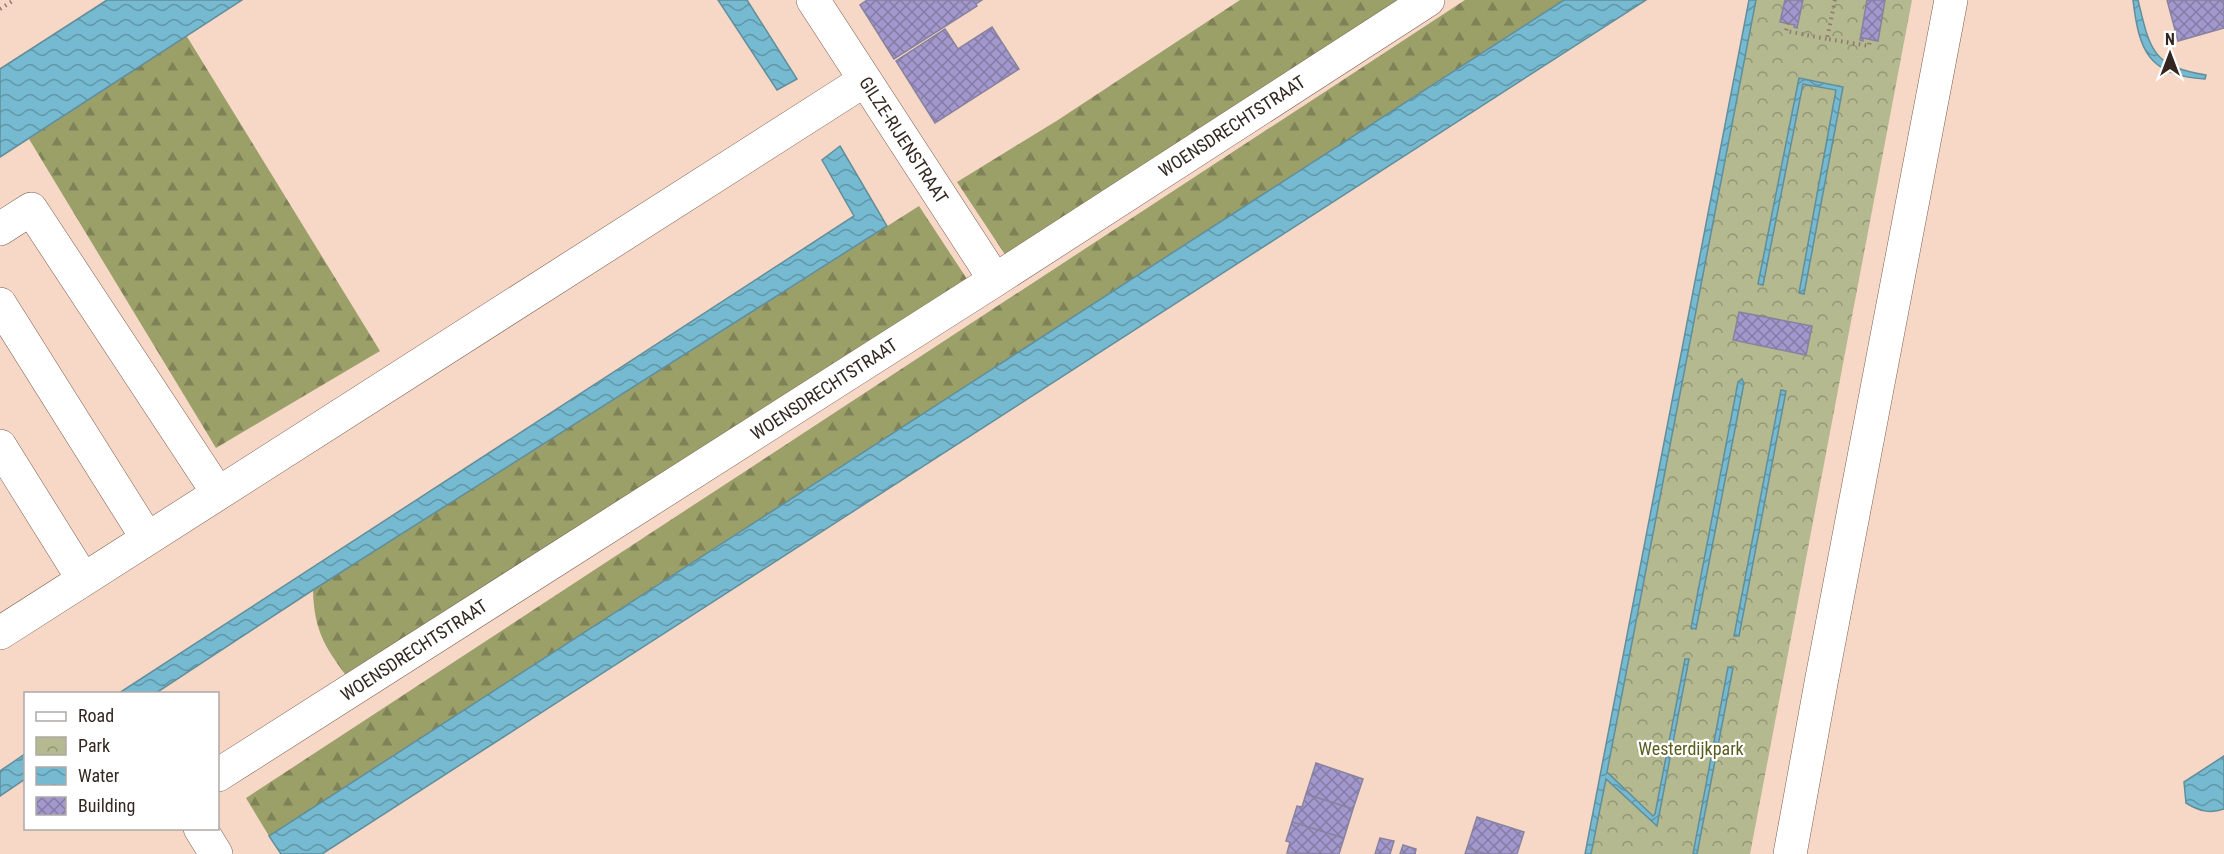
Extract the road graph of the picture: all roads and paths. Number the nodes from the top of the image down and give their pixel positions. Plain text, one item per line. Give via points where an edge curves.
1 (14, 0) edge
2 (813, 0) edge
3 (1428, 0) edge
4 (1834, 0) edge
5 (1951, 0) edge
6 (0, 9) edge
7 (1788, 23) dead end
8 (1827, 39) junction
9 (1870, 40) dead end
10 (865, 80) junction
11 (0, 229) edge
12 (994, 280) junction
13 (0, 304) edge
14 (0, 446) edge
15 (218, 493) junction
16 (147, 538) junction
17 (83, 579) junction
18 (2, 627) edge
19 (219, 775) edge
20 (201, 830) edge
21 (216, 854) edge
22 (1790, 854) edge

1 - 6 path
2 - 10 street, GILZE-RIJENSTRAAT
3 - 12 street, WOENSDRECHTSTRAAT
4 - 8 path
5 - 22 street
7 - 8 path via 1786,31
8 - 9 path via 1869,46
10 - 12 street, GILZE-RIJENSTRAAT
10 - 15 street
11 - 15 street via 31,209
12 - 19 street, WOENSDRECHTSTRAAT
13 - 16 street
14 - 17 street
15 - 16 street
16 - 17 street
17 - 18 street
20 - 21 street

